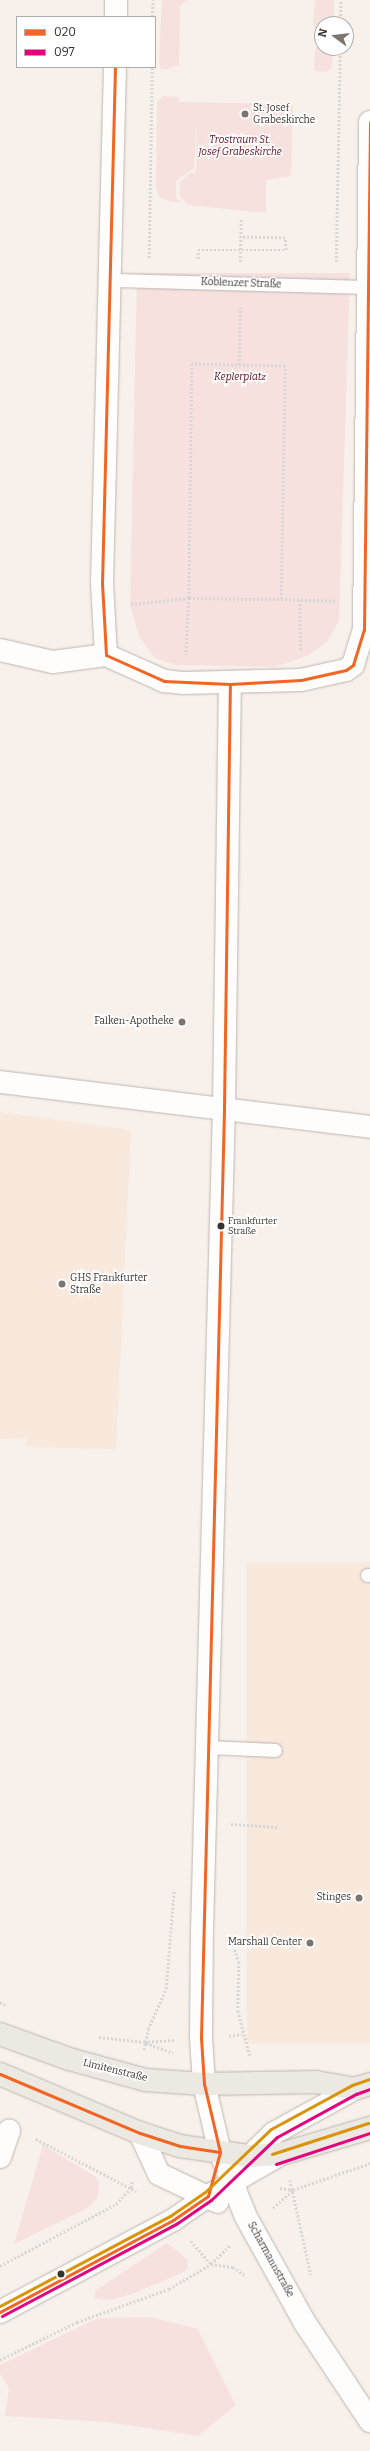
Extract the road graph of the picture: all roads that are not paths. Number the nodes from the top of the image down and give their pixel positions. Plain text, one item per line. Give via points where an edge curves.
1 (116, 0) edge
2 (116, 16) edge
3 (115, 68) edge
4 (370, 122) edge
5 (112, 280) junction
6 (369, 287) edge
7 (0, 650) edge
8 (106, 655) junction
9 (362, 668) edge
10 (230, 684) junction
11 (0, 1082) edge
12 (224, 1107) junction
13 (370, 1127) edge
14 (208, 1747) junction
15 (275, 1750) dead end
16 (0, 2034) edge
17 (0, 2074) edge
18 (204, 2084) junction
19 (362, 2087) edge
20 (370, 2128) edge
21 (9, 2131) dead end
22 (140, 2133) junction
23 (220, 2152) junction
24 (281, 2154) junction
25 (250, 2156) junction
26 (0, 2157) edge
27 (230, 2180) junction
28 (208, 2196) junction
29 (246, 2217) junction
30 (0, 2312) edge
31 (370, 2421) edge

1 - 2 street
3 - 5 street
4 - 6 street
5 - 6 lane, Koblenzer Straße
5 - 8 street via 102,592
6 - 9 street
7 - 8 street via 53,662
8 - 10 street via 164,681
9 - 10 street via 302,680
10 - 12 street, Scharmannstraße
11 - 12 street
12 - 13 street
12 - 14 street, Scharmannstraße
14 - 15 lane
14 - 18 street, Scharmannstraße via 201,2038
16 - 18 main road, Limitenstraße via 69,2059 146,2080
17 - 22 main road
18 - 19 main road, Limitenstraße via 316,2082
18 - 23 street, Scharmannstraße
19 - 25 street via 274,2133
20 - 24 main road
21 - 26 street
22 - 23 main road via 180,2146
22 - 28 street via 159,2174
23 - 25 main road
23 - 27 street, Scharmannstraße
23 - 28 street
24 - 25 main road
24 - 27 street
25 - 27 street
27 - 28 street
27 - 29 street, Scharmannstraße
28 - 29 street
28 - 30 street via 173,2220
29 - 31 street, Scharmannstraße via 305,2323

